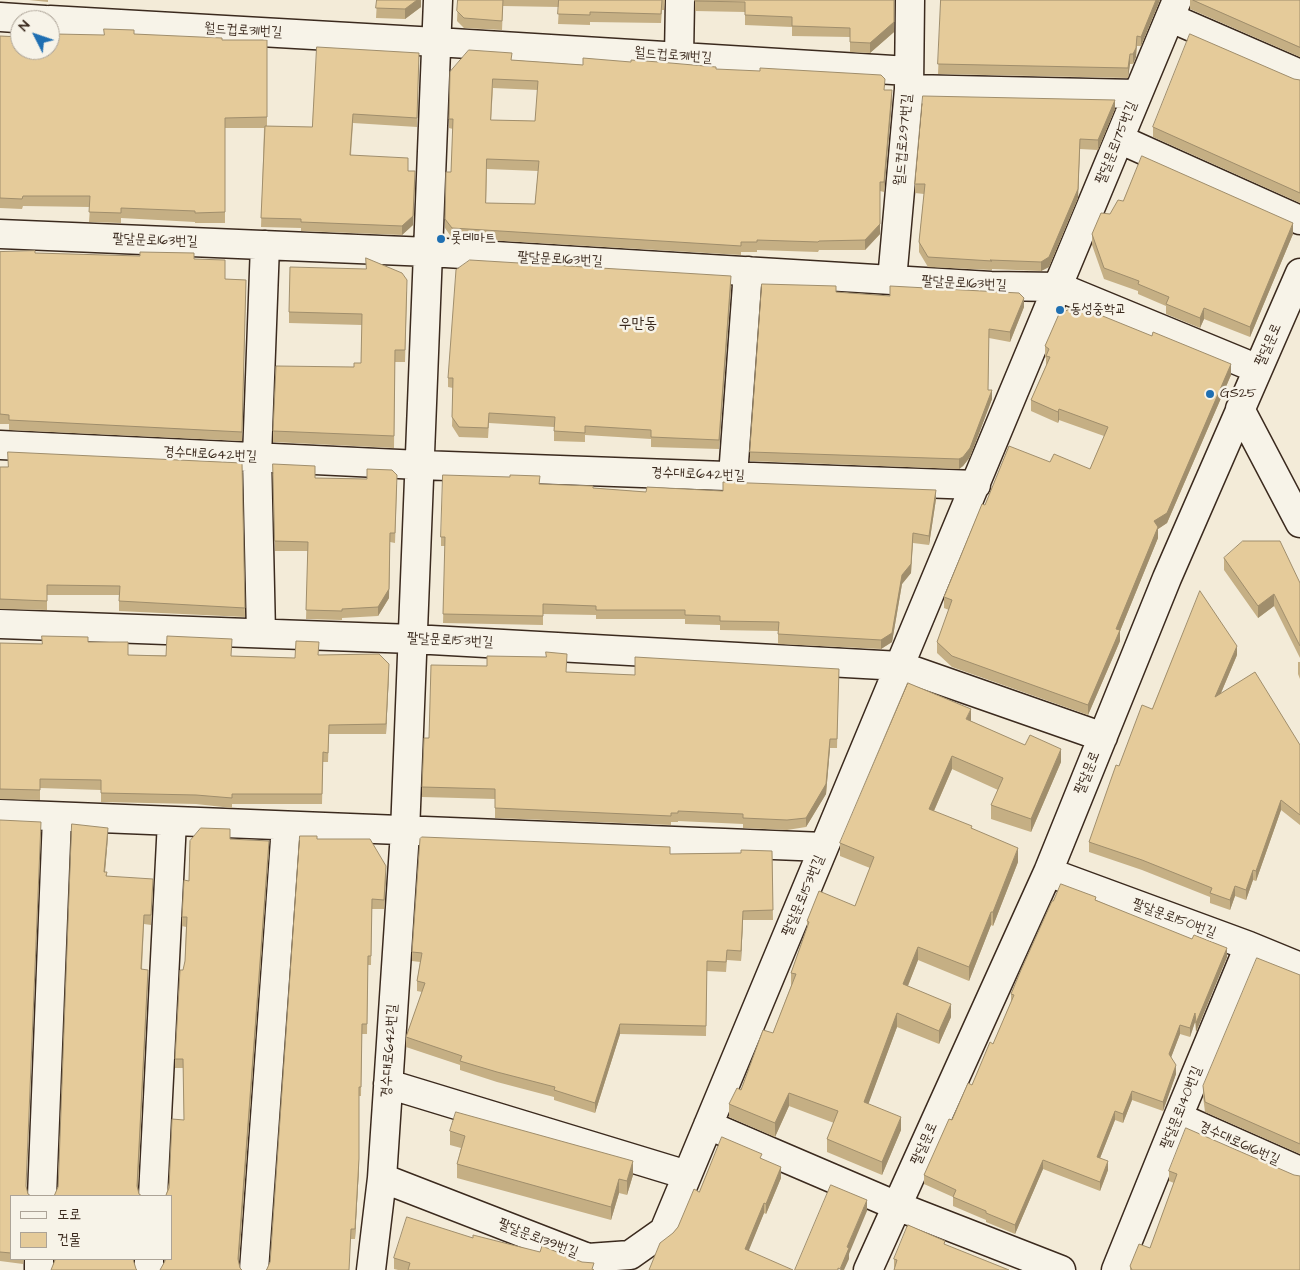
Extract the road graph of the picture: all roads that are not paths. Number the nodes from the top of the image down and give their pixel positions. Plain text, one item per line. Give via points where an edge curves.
1 (438, 0) edge
2 (680, 0) edge
3 (910, 0) edge
4 (1174, 9) edge
5 (60, 21) edge
6 (436, 42) junction
7 (679, 57) junction
8 (1300, 74) edge
9 (909, 80) junction
10 (1137, 94) junction
11 (1118, 138) junction
12 (1300, 220) edge
13 (0, 234) edge
14 (265, 245) junction
15 (429, 252) junction
16 (748, 271) junction
17 (1300, 273) edge
18 (892, 280) junction
19 (1059, 287) junction
20 (1258, 369) junction
21 (1240, 409) junction
22 (0, 445) edge
23 (257, 457) junction
24 (420, 465) junction
25 (733, 476) junction
26 (976, 485) junction
27 (1300, 523) edge
28 (0, 624) edge
29 (261, 633) junction
30 (413, 639) junction
31 (900, 666) junction
32 (1103, 737) junction
33 (0, 814) edge
34 (57, 817) junction
35 (172, 821) junction
36 (286, 826) junction
37 (405, 832) junction
38 (824, 847) junction
39 (1048, 872) junction
40 (1249, 946) junction
41 (1300, 967) edge
42 (388, 1084) junction
43 (1178, 1117) junction
44 (708, 1125) junction
45 (1300, 1171) edge
46 (687, 1175) junction
47 (382, 1178) junction
48 (42, 1195) edge
49 (152, 1195) edge
50 (897, 1206) junction
51 (254, 1270) edge
52 (371, 1270) edge
53 (868, 1270) edge
54 (1060, 1270) edge
55 (1116, 1270) edge

1 - 6 street
2 - 7 street
3 - 9 street, 월드컵로297번길
4 - 8 street
4 - 10 street, 팔달문로175번길
5 - 6 street, 월드컵로311번길
6 - 7 street, 월드컵로311번길
6 - 15 street
7 - 9 street, 월드컵로311번길
9 - 10 street, 월드컵로311번길
9 - 18 street, 월드컵로297번길
10 - 11 street, 팔달문로175번길
11 - 12 street
11 - 19 street, 팔달문로175번길
13 - 14 street, 팔달문로163번길
14 - 15 street, 팔달문로163번길
14 - 23 street
15 - 16 street, 팔달문로163번길
15 - 24 street, 경수대로642번길
16 - 18 street, 팔달문로163번길
16 - 25 street
17 - 20 street, 팔달문로
18 - 19 street, 팔달문로163번길
19 - 20 street, 팔달문로163번길
19 - 26 street
20 - 21 street, 팔달문로
21 - 27 street
21 - 32 street, 팔달문로
22 - 23 street, 경수대로642번길
23 - 24 street, 경수대로642번길
23 - 29 street
24 - 25 street, 경수대로642번길
24 - 30 street, 경수대로642번길
25 - 26 street, 경수대로642번길
26 - 31 street
28 - 29 street, 팔달문로153번길
29 - 30 street, 팔달문로153번길
30 - 31 street, 팔달문로153번길
30 - 37 street, 경수대로642번길
31 - 32 street, 팔달문로153번길
31 - 38 street, 팔달문로153번길
32 - 39 street, 팔달문로
33 - 34 street
34 - 35 street
34 - 48 street
35 - 36 street
35 - 49 street
36 - 37 street
36 - 51 street
37 - 38 street
37 - 42 street, 경수대로642번길
38 - 44 street, 팔달문로153번길
39 - 40 street, 팔달문로150번길
39 - 50 street, 팔달문로
40 - 41 street, 팔달문로150번길
40 - 43 street, 팔달문로140번길
42 - 46 street
42 - 47 street, 경수대로642번길
43 - 45 street, 경수대로616번길
43 - 55 street, 팔달문로140번길
44 - 46 street, 팔달문로139번길
44 - 50 street
46 - 47 street, 팔달문로139번길 via 664,1231 630,1255 588,1258
47 - 52 street, 경수대로642번길
50 - 53 street, 팔달문로
50 - 54 street

